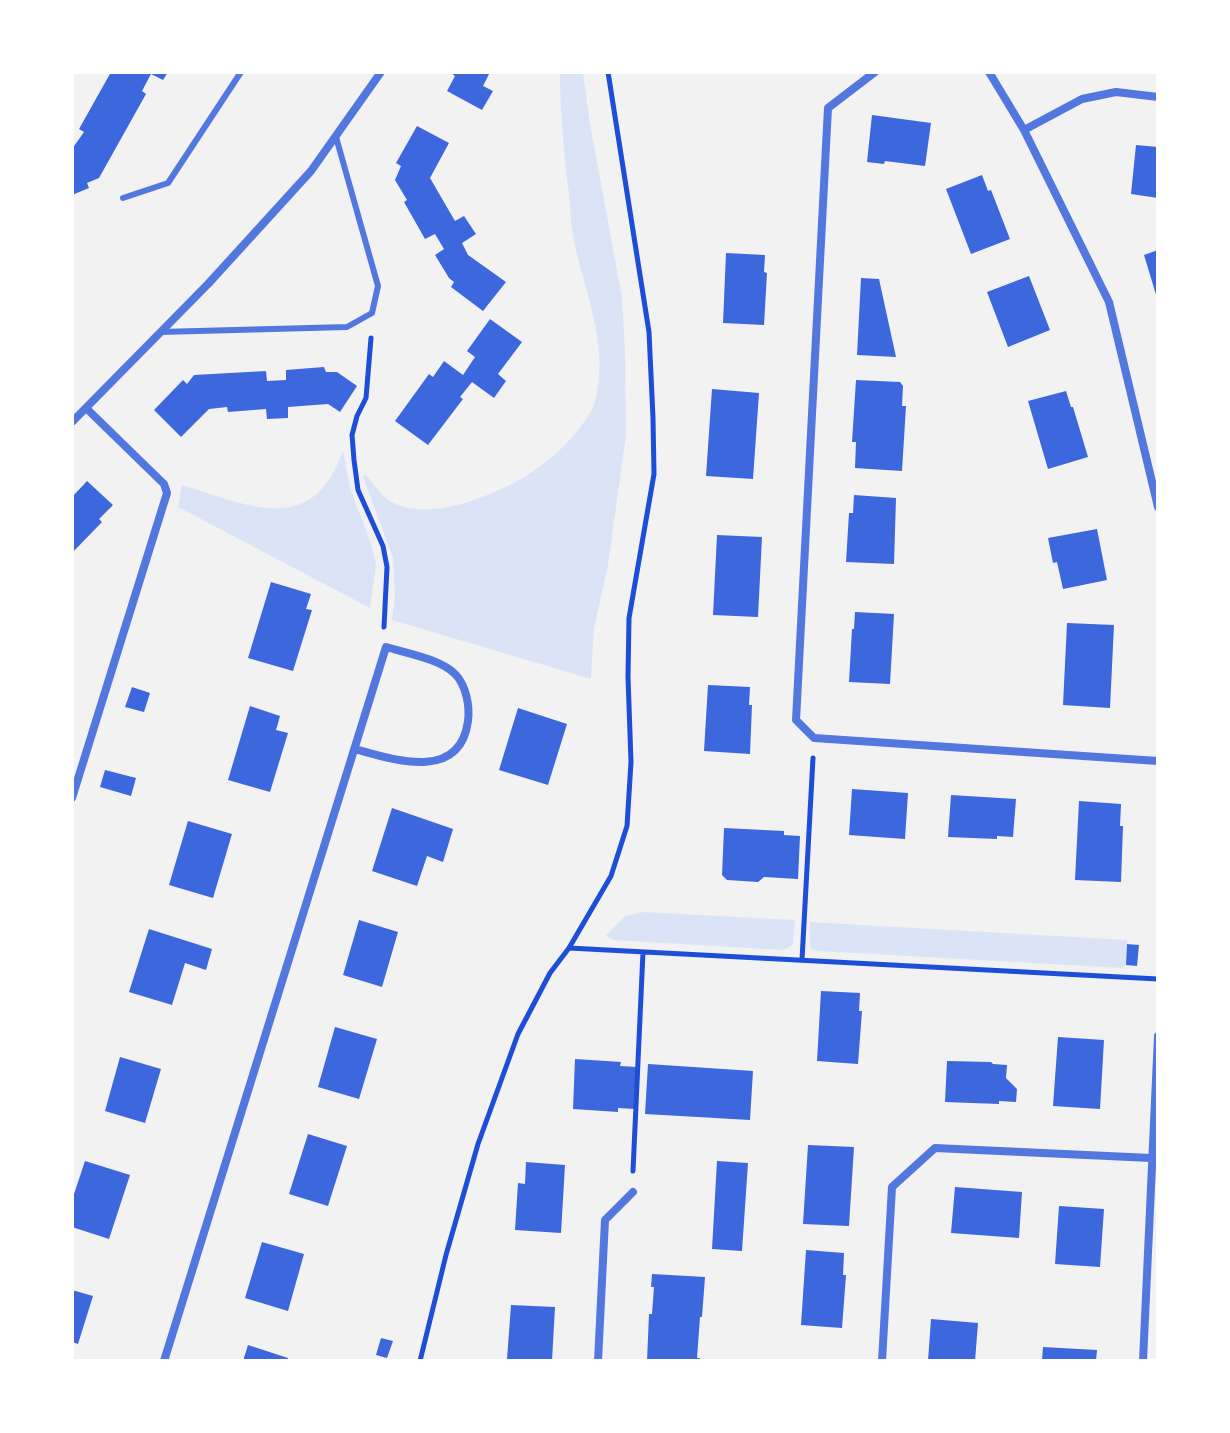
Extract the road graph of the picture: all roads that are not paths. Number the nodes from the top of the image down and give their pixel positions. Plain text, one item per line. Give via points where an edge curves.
1 (241, 72) edge
2 (381, 72) edge
3 (875, 72) edge
4 (989, 72) edge
5 (1158, 97) edge
6 (1024, 130) junction
7 (336, 137) junction
8 (123, 198) dead end
9 (160, 332) junction
10 (86, 408) junction
11 (72, 422) edge
12 (1158, 507) edge
13 (355, 749) junction
14 (1158, 761) edge
15 (72, 798) edge
16 (1158, 1036) edge
17 (1151, 1158) junction
18 (633, 1192) road end
19 (164, 1361) edge
20 (598, 1361) edge
21 (882, 1361) edge
22 (1143, 1361) edge

1 - 8 lane via 168,183
2 - 7 street
3 - 14 street via 828,108 796,720 814,738
4 - 6 street
5 - 6 street via 1116,92 1082,99
6 - 12 street via 1109,302
7 - 9 street via 311,171
7 - 9 lane via 378,286 372,313 347,327
9 - 10 street
10 - 11 street
10 - 15 street via 164,484 167,493
13 - 13 street via 386,647 438,663 455,674 469,708 468,725 451,755 410,763
13 - 19 street
16 - 17 street
17 - 21 street via 935,1148 892,1187
17 - 22 street
18 - 20 street via 605,1220

